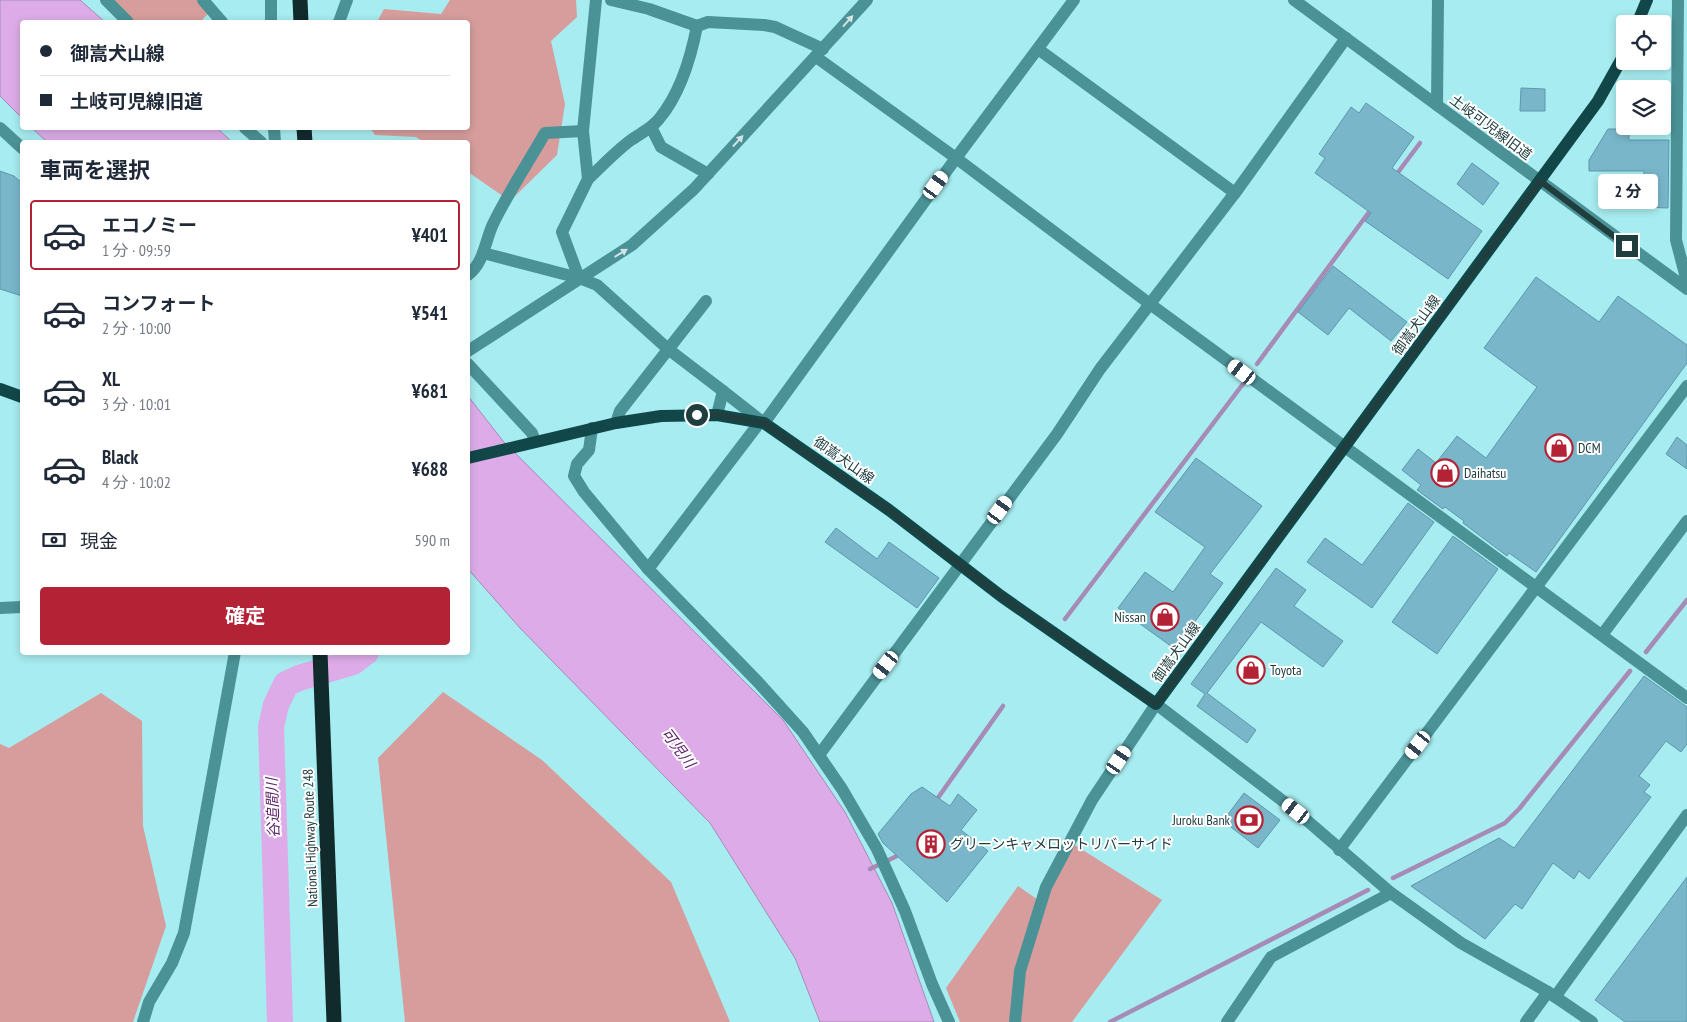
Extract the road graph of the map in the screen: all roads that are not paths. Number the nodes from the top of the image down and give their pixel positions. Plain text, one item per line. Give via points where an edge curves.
1 (106, 0) edge
2 (203, 0) edge
3 (271, 0) edge
4 (300, 0) edge
5 (347, 0) edge
6 (596, 0) edge
7 (611, 0) edge
8 (867, 0) edge
9 (1074, 0) edge
10 (1438, 0) edge
11 (1647, 0) edge
12 (1678, 0) edge
13 (1300, 1) edge
14 (1641, 15) edge
15 (126, 20) edge
16 (220, 20) edge
17 (271, 20) edge
18 (301, 20) edge
19 (339, 20) edge
20 (697, 26) junction
21 (1346, 38) junction
22 (1038, 48) junction
23 (819, 53) junction
24 (1616, 69) edge
25 (1437, 105) junction
26 (651, 127) junction
27 (0, 128) edge
28 (247, 130) edge
29 (583, 132) junction
30 (259, 140) edge
31 (20, 146) edge
32 (956, 158) junction
33 (708, 174) junction
34 (588, 179) junction
35 (1540, 181) junction
36 (1235, 193) junction
37 (483, 253) junction
38 (470, 273) edge
39 (579, 278) junction
40 (1687, 282) edge
41 (706, 301) dead end
42 (1150, 304) junction
43 (470, 349) edge
44 (668, 349) junction
45 (470, 366) edge
46 (1687, 386) edge
47 (0, 389) edge
48 (724, 391) junction
49 (20, 396) edge
50 (1683, 400) edge
51 (717, 415) junction
52 (616, 423) junction
53 (762, 423) junction
54 (592, 428) junction
55 (535, 441) junction
56 (1345, 448) junction
57 (470, 457) edge
58 (1687, 520) edge
59 (960, 566) junction
60 (648, 568) junction
61 (1537, 587) junction
62 (20, 607) edge
63 (0, 608) edge
64 (1602, 635) junction
65 (234, 655) edge
66 (320, 655) edge
67 (1687, 698) edge
68 (1156, 704) junction
69 (818, 755) junction
70 (1687, 816) edge
71 (1339, 850) junction
72 (1391, 893) junction
73 (1552, 994) junction
74 (143, 1022) edge
75 (334, 1022) edge
76 (948, 1022) edge
77 (1015, 1022) edge
78 (1227, 1022) edge
79 (1526, 1022) edge
80 (1592, 1022) edge

1 - 15 street
2 - 16 street
3 - 17 street
4 - 18 highway
5 - 19 street
6 - 29 street
7 - 20 street
23 -> 8 street
9 - 22 street
10 - 25 street
11 - 14 main road
12 - 40 street via 1676,240
13 - 21 street, 土岐可児線旧道
20 - 23 street via 708,22 775,27
20 - 26 street via 693,46 672,100
21 - 25 street, 土岐可児線旧道
21 - 36 street
22 - 32 street
22 - 36 street
23 - 32 street
33 -> 23 street
24 - 35 main road, 御嵩犬山線 via 1598,101
25 - 35 street, 土岐可児線旧道
26 - 33 street via 661,147
26 - 34 street via 630,141
27 - 31 street
28 - 30 street
29 - 34 street
29 - 37 street via 545,133 492,225
32 - 42 street
32 - 53 street
39 -> 33 street via 632,245
34 - 39 street via 562,232
35 - 40 street, 土岐可児線旧道 via 1670,278
35 - 56 main road, 御嵩犬山線
36 - 42 street
37 - 38 street
37 - 39 street
39 - 43 street
39 - 44 street via 597,285
41 - 44 street
42 - 56 street
42 - 59 street
44 - 48 street
44 - 52 street via 620,411
45 - 55 street via 532,433
46 - 50 street
47 - 49 main road
48 - 51 street
48 - 53 street
50 - 61 street
51 - 52 main road, 御嵩犬山線 via 661,416
51 - 53 main road, 御嵩犬山線
52 - 54 main road, 御嵩犬山線
53 - 59 main road, 御嵩犬山線 via 889,510
53 - 60 street
54 - 55 main road, 御嵩犬山線
54 - 60 street via 589,450 577,464 574,476
55 - 57 main road, 御嵩犬山線
56 - 61 street
56 - 68 main road, 御嵩犬山線
58 - 64 street
59 - 68 main road, 御嵩犬山線
59 - 69 street
60 - 69 street via 758,682 803,732
61 - 64 street
61 - 71 street
62 - 63 street
64 - 67 street
65 - 74 street via 184,933 172,963 149,1002
66 - 75 highway, National Highway Route 248
68 - 71 street via 1296,811
68 - 77 street via 1092,800 1046,887 1020,971
69 - 76 street via 842,789 883,863
70 - 73 street
71 - 72 street
72 - 73 street via 1461,943
72 - 78 street via 1271,957
73 - 79 street
73 - 80 street

